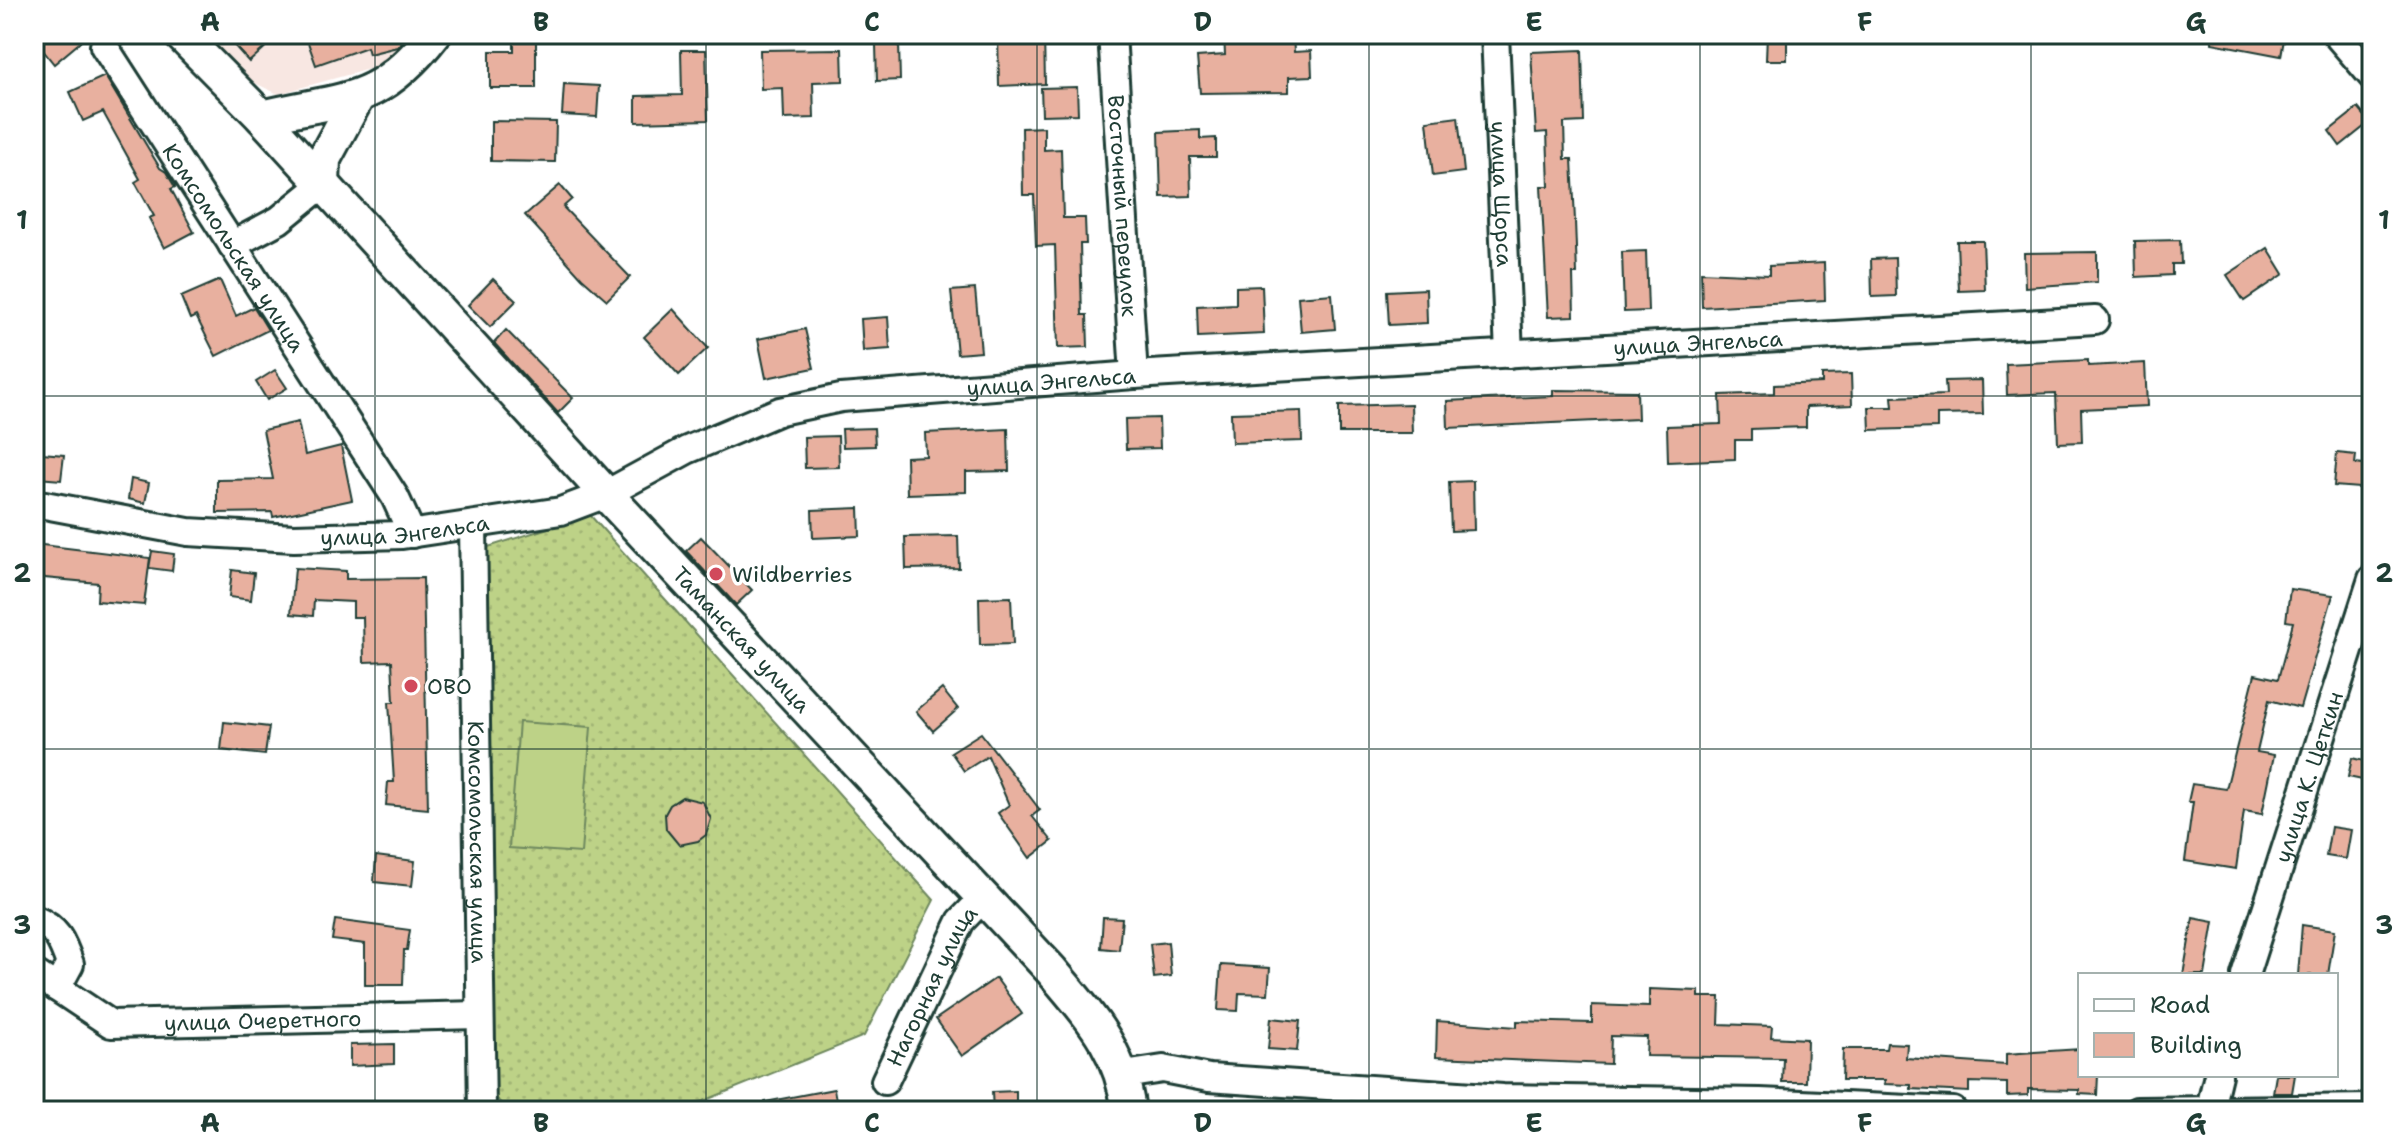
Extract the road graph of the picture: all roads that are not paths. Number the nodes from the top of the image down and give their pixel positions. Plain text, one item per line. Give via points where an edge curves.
1 (180, 34) edge
2 (434, 34) edge
3 (1112, 34) edge
4 (1495, 34) edge
5 (2336, 34) edge
6 (104, 46) dead end
7 (2372, 76) edge
8 (356, 100) junction
9 (262, 117) junction
10 (323, 184) junction
11 (232, 245) junction
12 (2095, 320) dead end
13 (1509, 354) junction
14 (1134, 375) junction
15 (606, 494) junction
16 (34, 503) edge
17 (473, 526) junction
18 (412, 534) junction
19 (2372, 579) edge
20 (985, 896) junction
21 (34, 919) edge
22 (34, 973) edge
23 (2246, 973) edge
24 (57, 988) junction
25 (478, 1015) junction
26 (1124, 1075) junction
27 (2218, 1077) edge
28 (885, 1081) dead end
29 (1504, 1104) edge
30 (1760, 1106) edge
31 (2210, 1108) junction
32 (2372, 1108) edge
33 (482, 1111) edge
34 (1129, 1111) edge
35 (1953, 1111) edge
36 (2137, 1111) edge

1 - 9 street
2 - 8 street via 385,84
3 - 14 street, Восточный переулок
4 - 13 street, улица Щорса
5 - 7 street
6 - 11 street, Комсомольская улица
8 - 9 street
8 - 10 street via 324,159
9 - 10 street, Таманская улица
10 - 11 street via 279,220
10 - 15 street, Таманская улица
11 - 18 street, Комсомольская улица via 395,497
12 - 13 street, улица Энгельса
13 - 14 street, улица Энгельса
14 - 15 street, улица Энгельса via 841,398 780,411 687,450
15 - 17 street, улица Энгельса via 561,511
15 - 20 street, Таманская улица
16 - 18 street, улица Энгельса via 188,532 294,538
17 - 18 street, улица Энгельса
17 - 25 street, Комсомольская улица
19 - 23 street, улица К. Цеткин
20 - 26 street, Таманская улица via 1100,1029
20 - 28 street, Нагорная улица via 961,921
21 - 24 street via 51,926 62,940 70,964
22 - 24 street, улица Очеретного
24 - 25 street, улица Очеретного via 111,1024
25 - 33 street, Комсомольская улица
26 - 29 street via 1163,1069 1209,1078
26 - 34 street, Таманская улица
27 - 31 street
29 - 30 street
30 - 35 street
31 - 32 street
31 - 36 street

